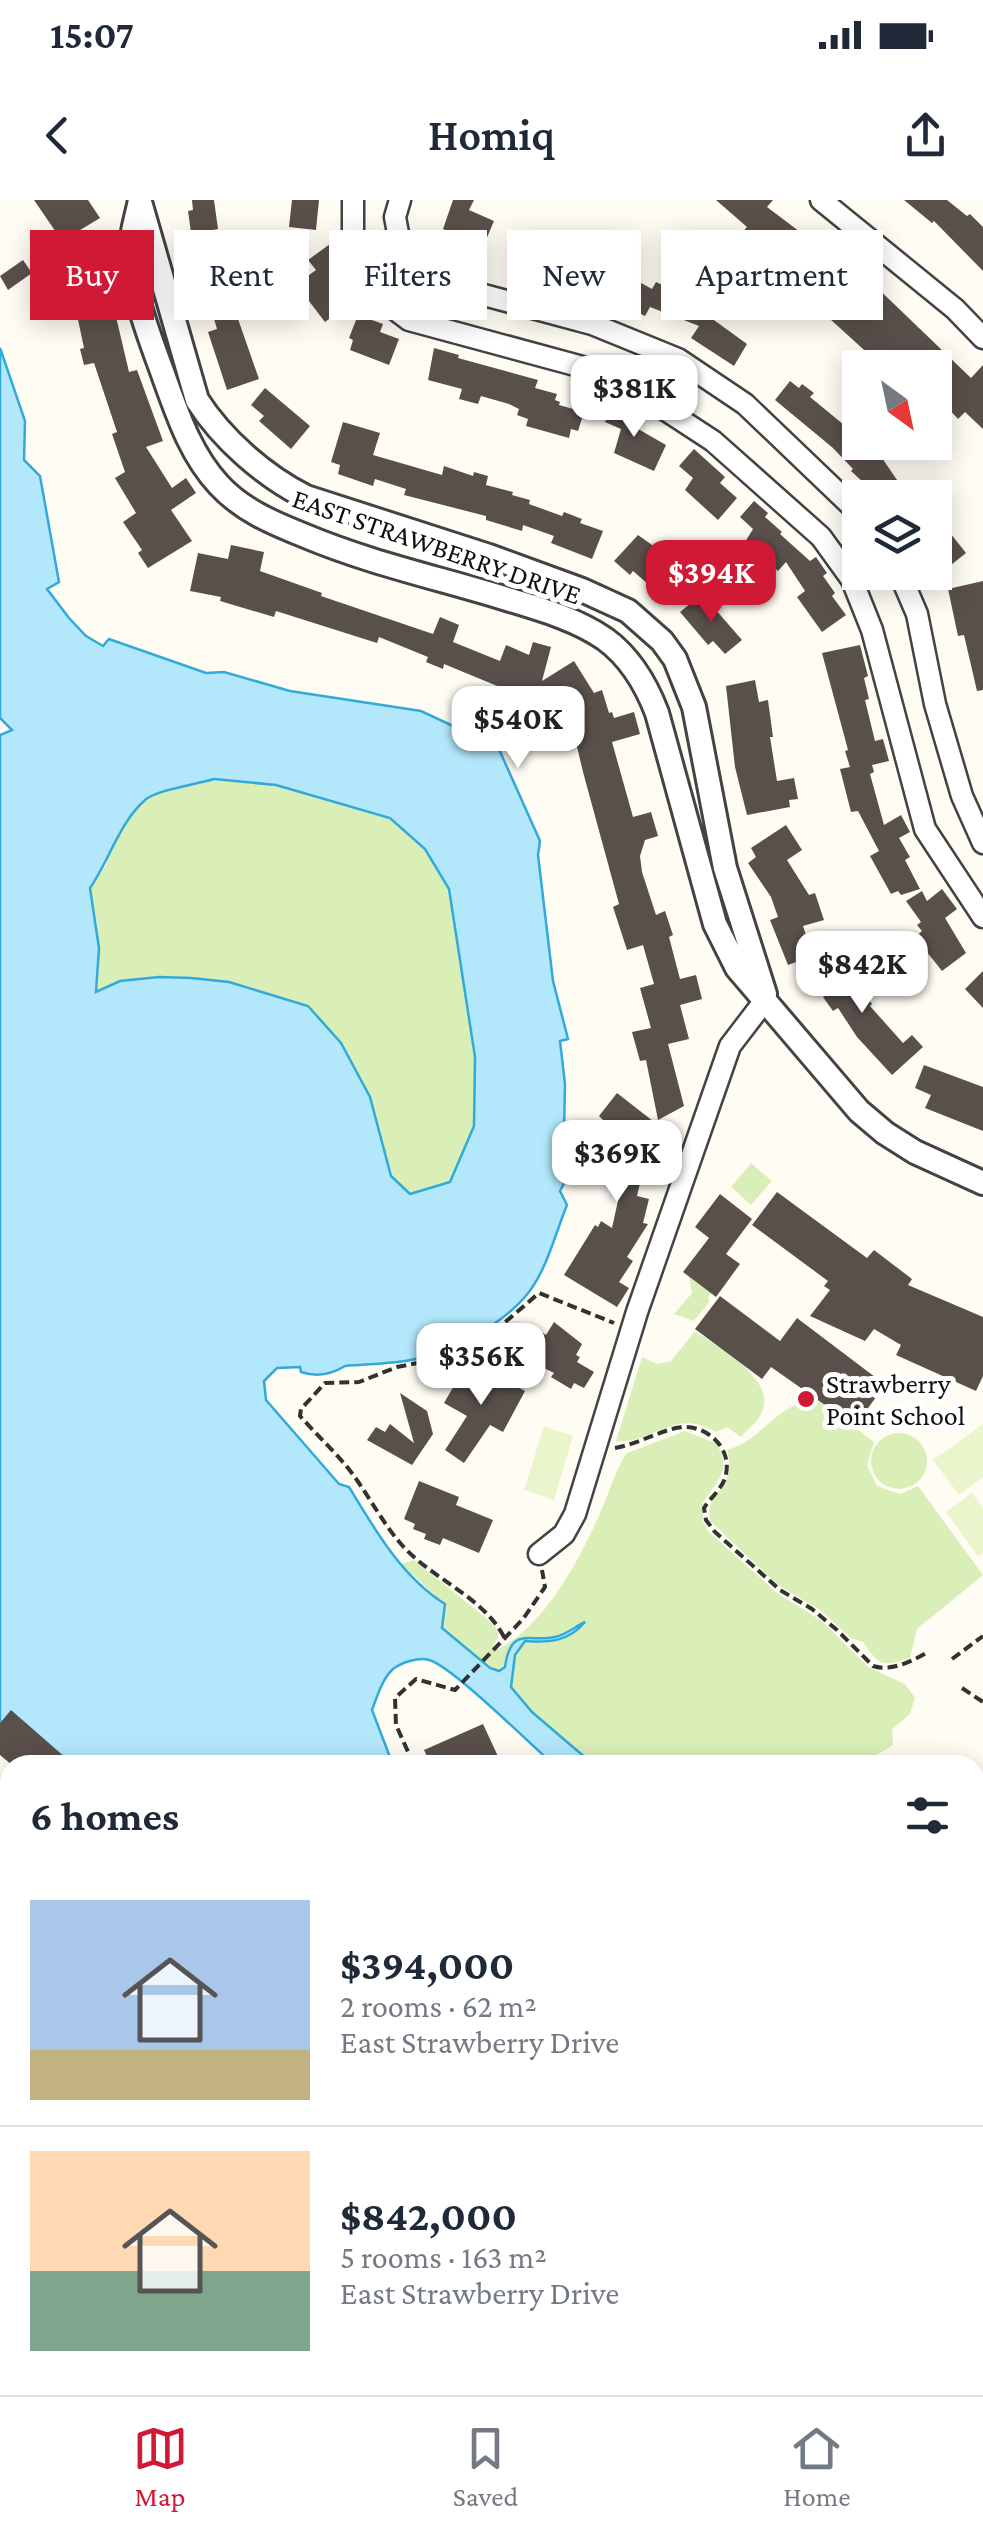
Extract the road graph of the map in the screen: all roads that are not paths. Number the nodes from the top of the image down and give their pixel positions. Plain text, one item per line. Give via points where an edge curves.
1 (353, 200) edge
2 (400, 200) edge
3 (821, 200) edge
4 (140, 201) edge
5 (983, 338) edge
6 (842, 497) edge
7 (907, 590) edge
8 (983, 843) edge
9 (983, 917) edge
10 (766, 999) junction
11 (983, 1184) edge
12 (539, 1554) road end

1 - 9 street via 360,268 380,298 409,320 612,375 713,441 822,537 852,580 872,630 925,829
2 - 6 street via 400,244 416,269 469,291 592,324 678,360 745,404
3 - 5 street
4 - 10 street, EAST STRAWBERRY DRIVE via 197,400 210,420 283,485 582,590 628,611 662,640 694,707 724,868
4 - 10 street, EAST STRAWBERRY DRIVE via 131,251 138,296 201,463 240,504 267,520 360,558 554,613 624,657 657,713 722,944
7 - 8 street via 934,704
10 - 11 street, EAST STRAWBERRY DRIVE via 833,1084 884,1133
10 - 12 street via 730,1046 575,1514 564,1534

